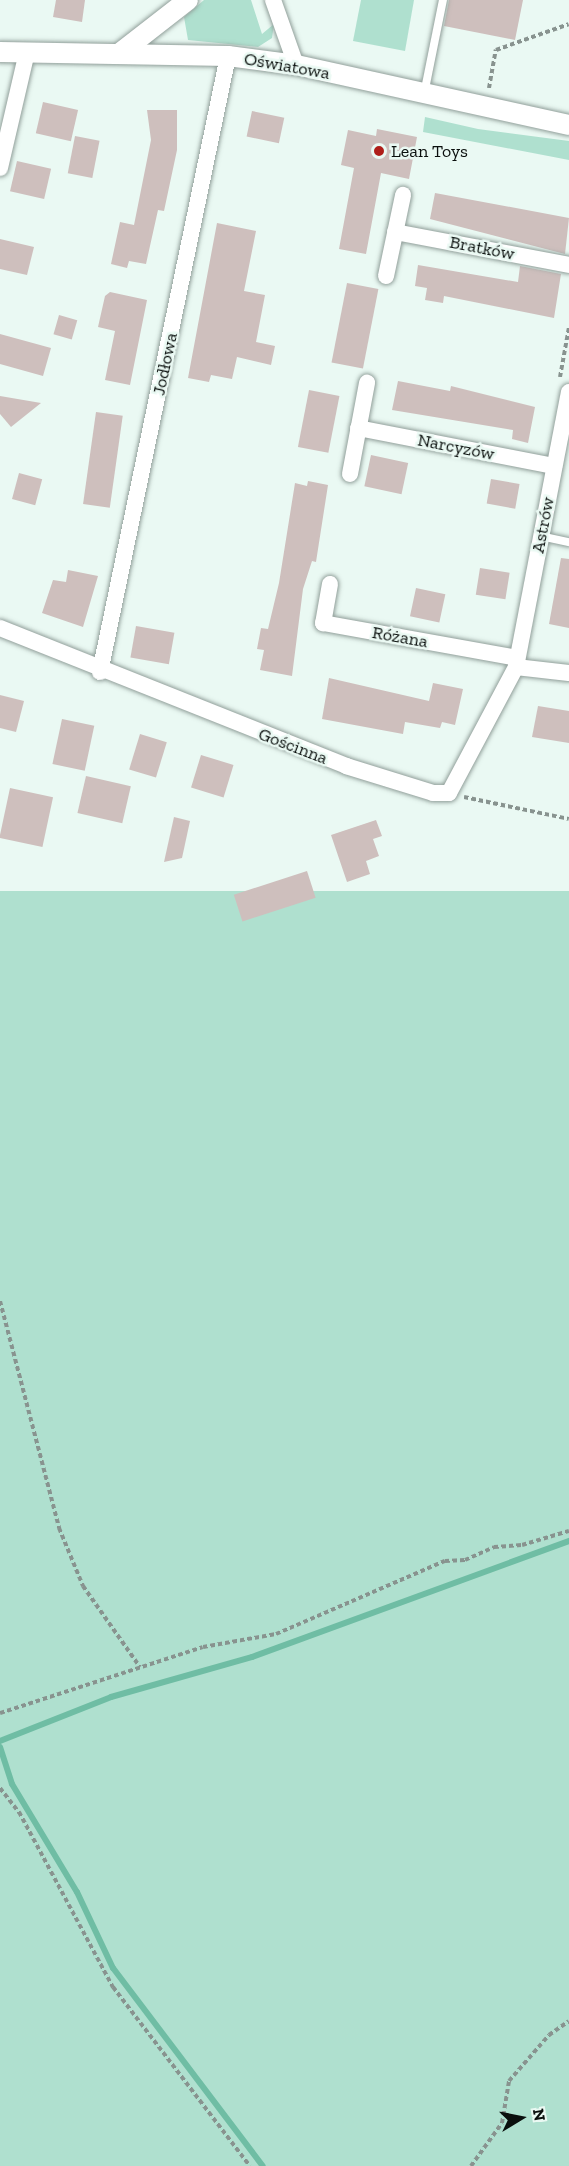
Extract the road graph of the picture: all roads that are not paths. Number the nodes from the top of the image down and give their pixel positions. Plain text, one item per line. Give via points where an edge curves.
1 (188, 0) edge
2 (273, 0) edge
3 (443, 0) edge
4 (0, 52) edge
5 (27, 52) junction
6 (120, 53) junction
7 (228, 56) junction
8 (296, 65) junction
9 (424, 94) junction
10 (569, 125) edge
11 (0, 168) edge
12 (403, 195) dead end
13 (395, 232) junction
14 (569, 265) edge
15 (386, 276) dead end
16 (367, 383) dead end
17 (569, 392) edge
18 (358, 428) junction
19 (554, 466) junction
20 (350, 474) dead end
21 (540, 536) junction
22 (569, 542) edge
23 (330, 584) dead end
24 (0, 628) edge
25 (516, 662) junction
26 (100, 672) junction
27 (569, 673) edge

1 - 6 street
2 - 8 street
3 - 9 lane
4 - 5 street, Oświatowa
5 - 6 street, Oświatowa
5 - 11 street
6 - 7 street, Oświatowa
7 - 8 street, Oświatowa
7 - 26 street, Jodłowa
8 - 9 street, Oświatowa
9 - 10 street, Oświatowa
12 - 13 street
13 - 14 street, Bratków
13 - 15 street
16 - 18 street
17 - 19 street, Astrów
18 - 19 street, Narcyzów
18 - 20 street
19 - 21 street, Astrów
21 - 22 lane
21 - 25 street, Astrów
23 - 25 street, Różana via 323,623
24 - 26 street, Gościnna
25 - 26 street, Gościnna via 449,793 368,774
25 - 27 street, Różana

